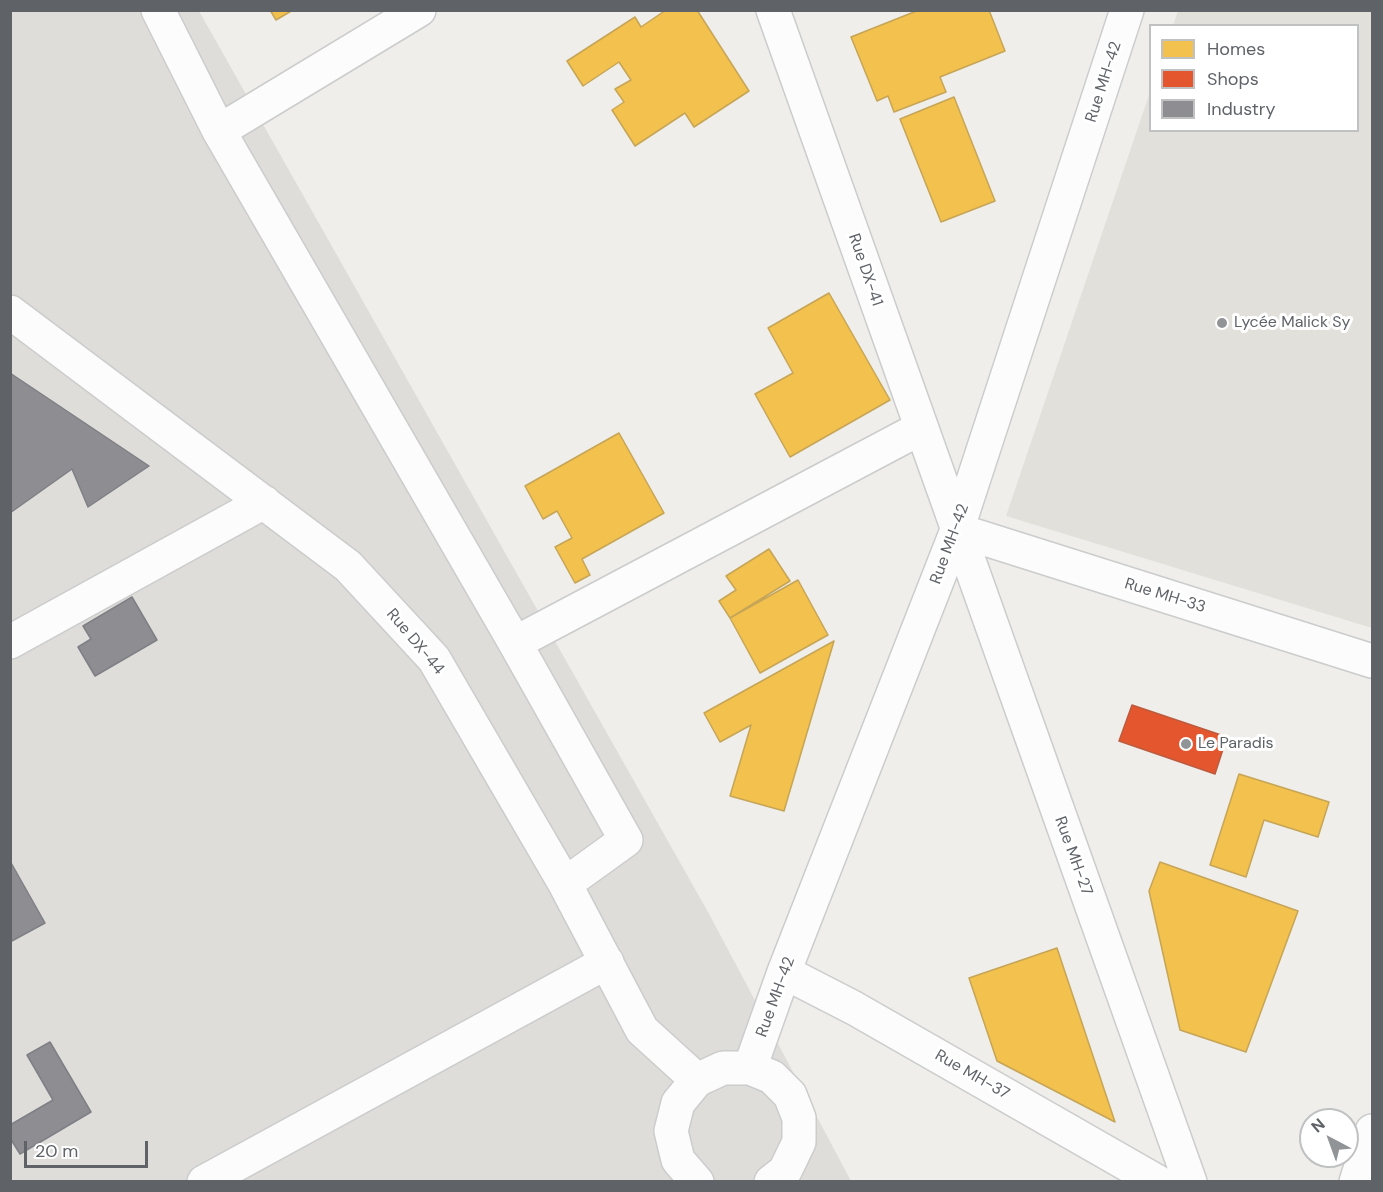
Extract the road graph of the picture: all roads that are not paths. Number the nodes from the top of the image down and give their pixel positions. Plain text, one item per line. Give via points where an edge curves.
1 (158, 10) edge
2 (419, 10) edge
3 (773, 10) edge
4 (1127, 10) edge
5 (219, 131) junction
6 (10, 312) edge
7 (921, 428) junction
8 (264, 502) junction
9 (957, 530) junction
10 (10, 642) edge
11 (515, 643) junction
12 (1372, 661) edge
13 (565, 884) junction
14 (607, 962) junction
15 (784, 972) junction
16 (750, 1068) junction
17 (697, 1080) junction
18 (1372, 1131) edge
19 (782, 1178) edge
20 (204, 1182) edge
21 (697, 1182) edge
22 (1158, 1182) edge
23 (1190, 1182) edge
24 (1356, 1182) edge

1 - 5 street
2 - 5 street
3 - 7 street, Rue DX-41
4 - 9 street, Rue MH-42
5 - 11 street
6 - 8 street, Rue DX-44
7 - 9 street, Rue DX-41
7 - 11 street
8 - 10 street
8 - 13 street, Rue DX-44 via 348,566 434,659
9 - 12 street, Rue MH-33
9 - 15 street, Rue MH-42
9 - 23 street, Rue MH-27
11 - 13 street via 626,840
13 - 14 street, Rue DX-44
14 - 17 street, Rue DX-44 via 642,1030
14 - 20 street
15 - 16 street, Rue MH-42
15 - 22 street, Rue MH-37
16 - 17 street via 723,1068
16 - 19 street via 778,1083 789,1095 799,1118 799,1143
17 - 21 street via 678,1103 671,1131 678,1160
18 - 24 street

